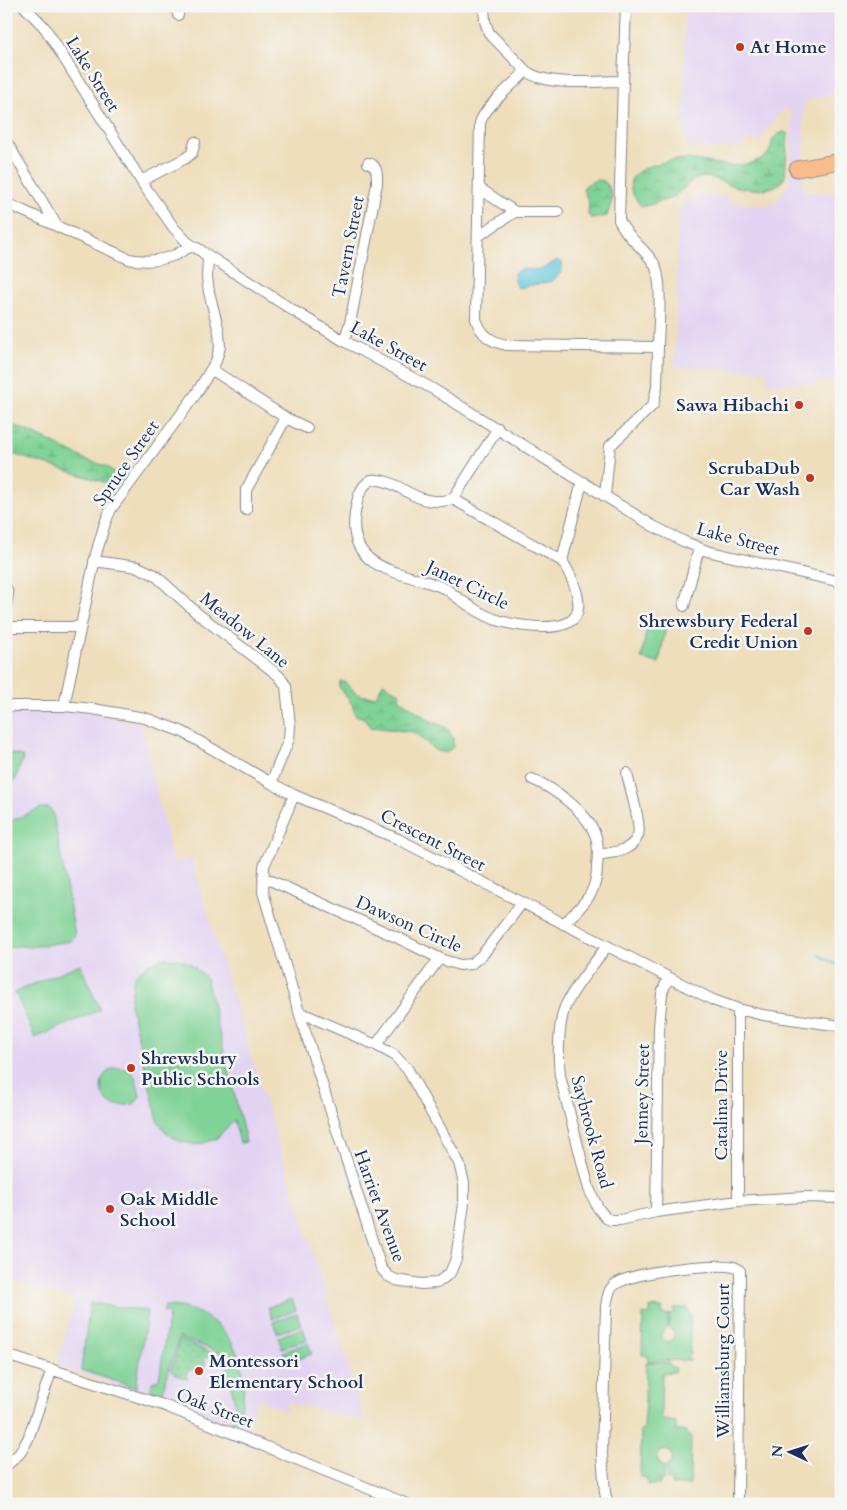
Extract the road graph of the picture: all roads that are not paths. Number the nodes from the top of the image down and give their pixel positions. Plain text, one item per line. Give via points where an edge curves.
1 (24, 6) edge
2 (484, 6) edge
3 (626, 6) edge
4 (526, 71) junction
5 (623, 81) junction
6 (6, 141) edge
7 (195, 142) dead end
8 (841, 150) edge
9 (841, 161) edge
10 (368, 163) dead end
11 (141, 182) junction
12 (479, 188) junction
13 (6, 203) edge
14 (515, 212) junction
15 (558, 212) dead end
16 (57, 226) junction
17 (478, 236) junction
18 (202, 250) junction
19 (344, 340) junction
20 (658, 347) junction
21 (211, 369) junction
22 (286, 418) junction
23 (307, 428) dead end
24 (498, 428) junction
25 (584, 482) junction
26 (605, 495) junction
27 (453, 499) junction
28 (246, 510) dead end
29 (699, 548) junction
30 (94, 561) junction
31 (562, 561) junction
32 (841, 582) edge
33 (6, 588) edge
34 (6, 606) edge
35 (684, 606) dead end
36 (80, 626) junction
37 (6, 627) edge
38 (6, 706) edge
39 (64, 706) junction
40 (627, 773) dead end
41 (532, 779) dead end
42 (271, 784) junction
43 (294, 795) junction
44 (598, 855) junction
45 (263, 877) junction
46 (522, 903) junction
47 (563, 924) junction
48 (606, 947) junction
49 (439, 958) junction
50 (668, 978) junction
51 (738, 1009) junction
52 (299, 1012) junction
53 (841, 1026) edge
54 (376, 1044) junction
55 (841, 1198) edge
56 (738, 1201) junction
57 (656, 1212) junction
58 (6, 1355) edge
59 (52, 1369) junction
60 (6, 1466) edge
61 (407, 1504) edge
62 (608, 1504) edge
63 (738, 1504) edge

1 - 11 street, Lake Street via 45,28
2 - 4 street via 489,33
3 - 5 street
4 - 5 street via 538,78 557,81
4 - 12 street via 480,120
5 - 20 street via 619,220 628,236 653,261 658,273
6 - 16 street
7 - 11 street via 192,153 186,158
8 - 9 highway via 797,164
10 - 19 street, Tavern Street via 376,169 377,184
11 - 18 street, Lake Street via 174,228 187,242
12 - 14 street
12 - 17 street
13 - 16 street
14 - 15 street
14 - 17 street
16 - 18 street via 115,254 141,262 176,255 189,248
17 - 20 street via 476,319 490,340 522,346
18 - 19 street, Lake Street via 293,311
18 - 21 street, Spruce Street via 208,258 209,292 219,332 218,354
19 - 24 street, Lake Street
20 - 26 street via 654,402 610,446
21 - 22 street
21 - 30 street, Spruce Street via 111,509
22 - 23 street
22 - 28 street via 246,490
24 - 25 street, Lake Street
24 - 27 street
25 - 26 street, Lake Street
25 - 31 street
26 - 29 street, Lake Street via 653,526
27 - 31 street
27 - 31 street, Janet Circle via 427,501 381,481 371,480 363,486 356,508 354,527 358,545 380,567 425,580 448,590 480,613 515,624 557,626 574,618 577,594
29 - 32 street, Lake Street
29 - 35 street
30 - 36 street, Spruce Street
30 - 42 street, Meadow Lane via 138,567 155,576 284,681 289,739
33 - 34 street
36 - 37 street
36 - 39 street, Spruce Street
38 - 39 street, Crescent Street
39 - 42 street, Crescent Street via 160,722 210,746
40 - 44 street via 639,824 638,835 627,848
41 - 44 street via 578,810 595,835
42 - 43 street, Crescent Street
43 - 45 street, Harriet Avenue via 267,856
43 - 46 street, Crescent Street via 398,839
44 - 47 street via 592,891
45 - 49 street, Dawson Circle
45 - 52 street, Harriet Avenue via 266,906
46 - 47 street, Crescent Street
46 - 49 street, Dawson Circle via 476,960 460,965
47 - 48 street, Crescent Street
48 - 50 street, Crescent Street
48 - 57 street, Saybrook Road via 565,1008 560,1037 560,1076 589,1189 598,1208 611,1220
49 - 54 street
50 - 51 street, Crescent Street
50 - 57 street, Jenney Street via 662,993 659,1027
51 - 53 street, Crescent Street
51 - 56 street, Catalina Drive
52 - 54 street, Harriet Avenue
52 - 54 street, Harriet Avenue via 381,1268 396,1280 437,1283 450,1274 456,1259 464,1204 462,1178 456,1159 408,1070 394,1055
55 - 56 street, Saybrook Road
56 - 57 street, Saybrook Road
58 - 59 street, Oak Street
59 - 60 street via 28,1439 20,1453
59 - 61 street, Oak Street via 163,1405
62 - 63 street, Williamsburg Court via 602,1439 609,1292 618,1282 654,1271 733,1267 740,1271

